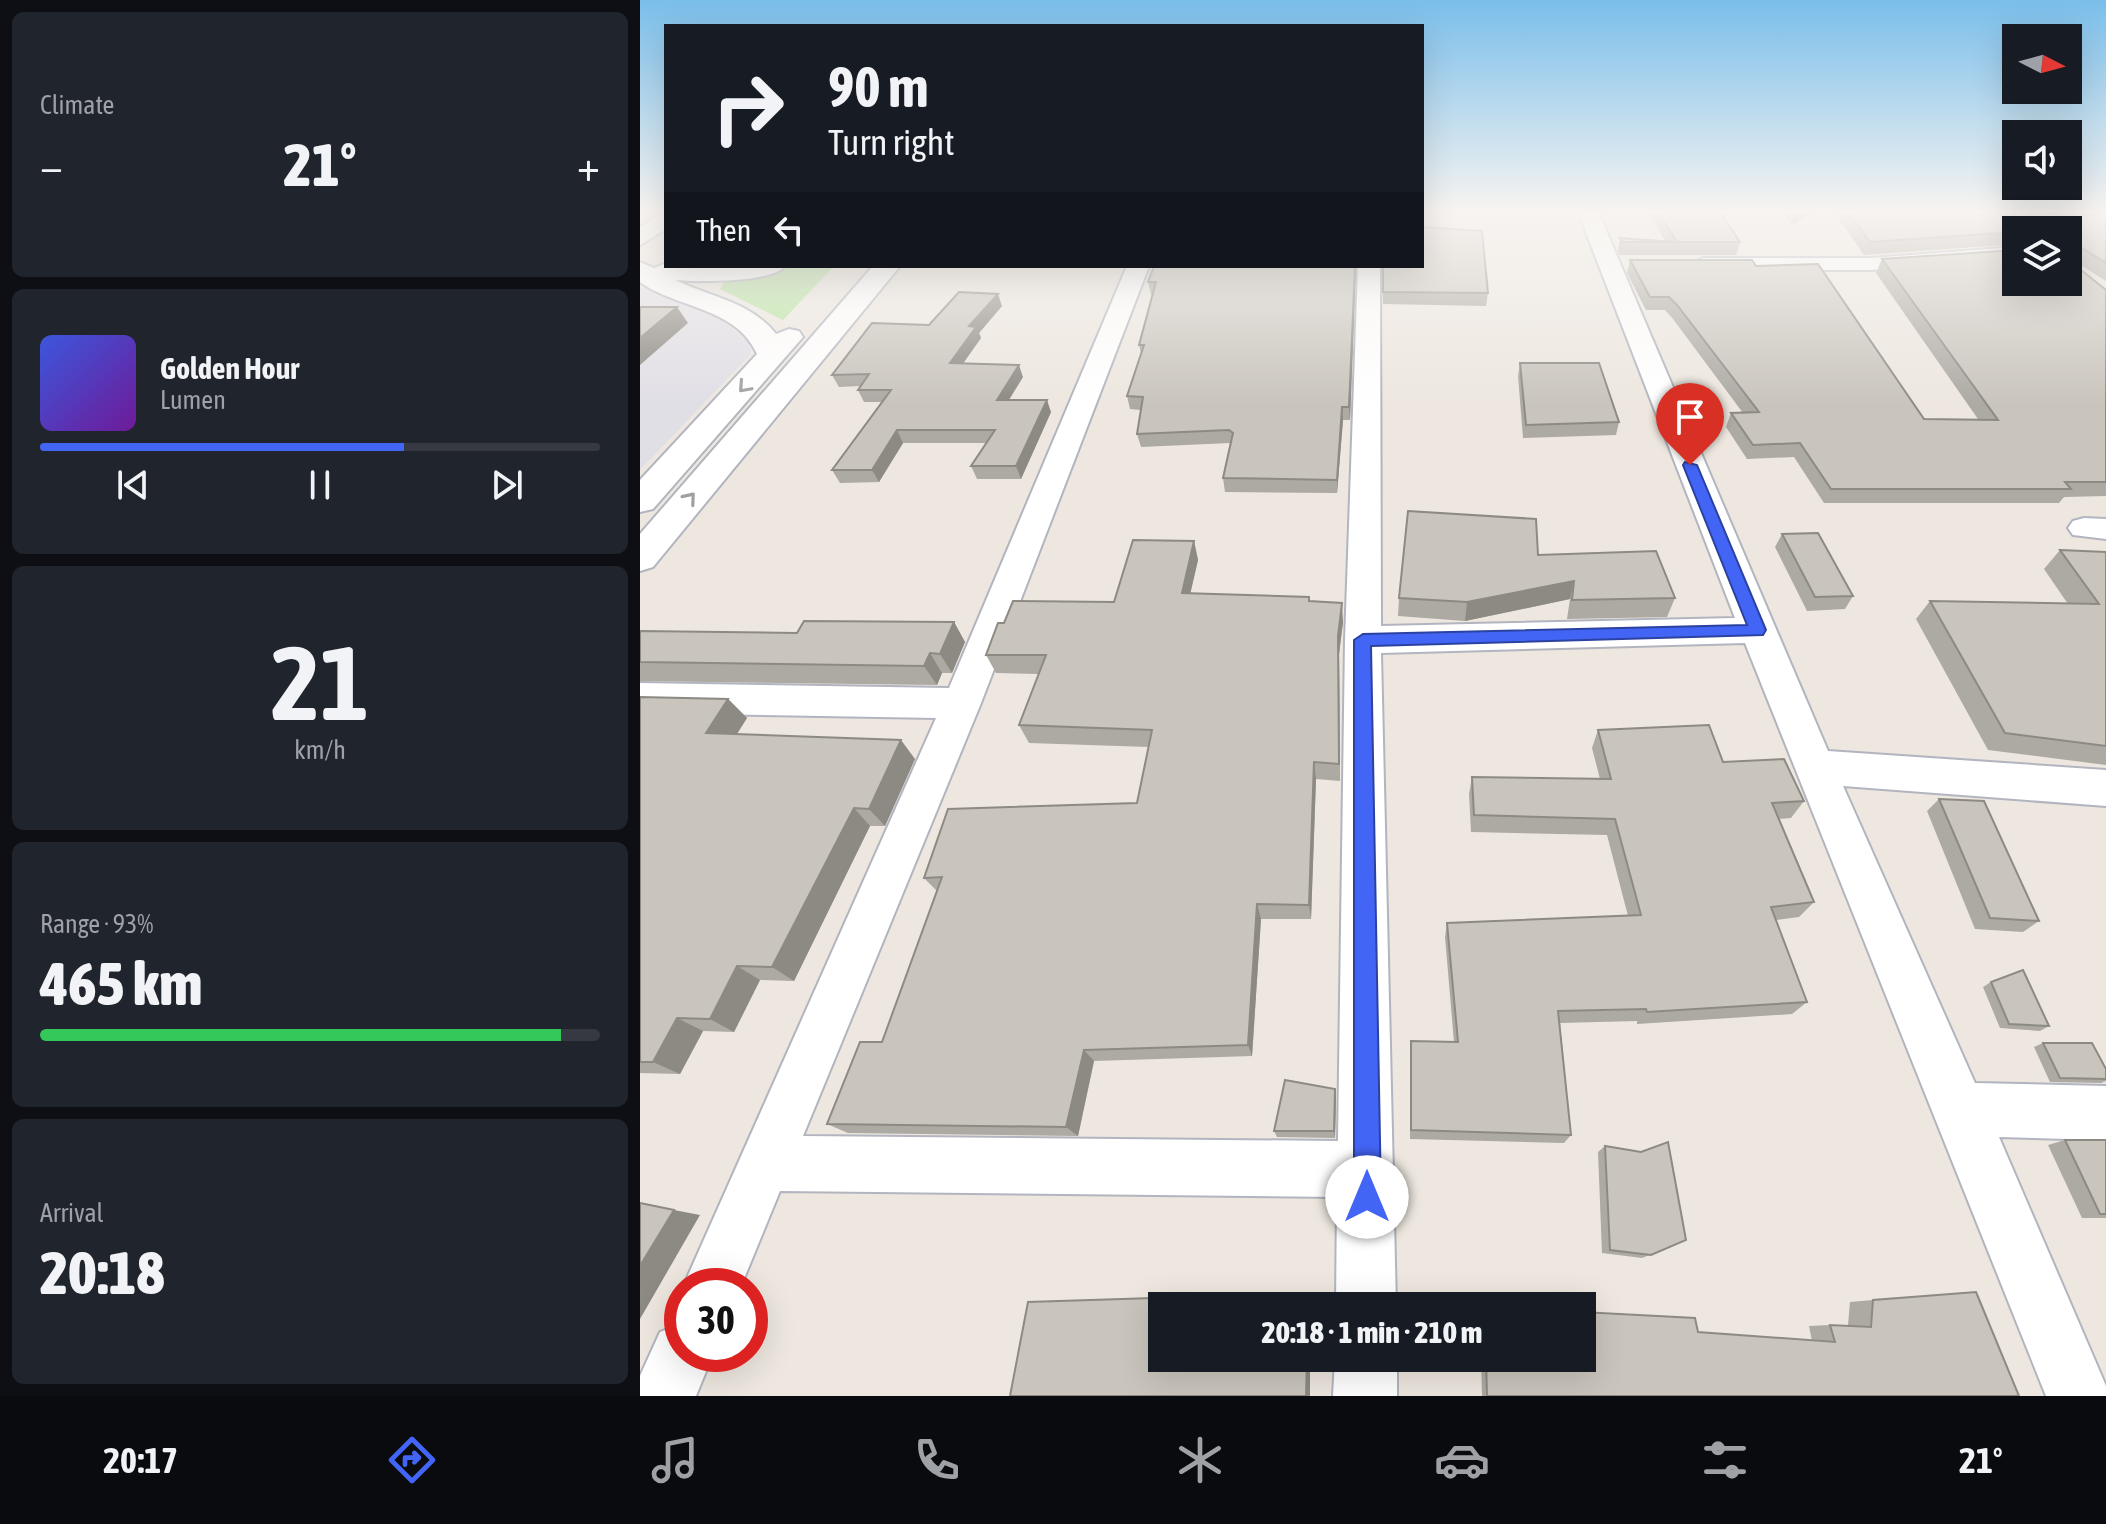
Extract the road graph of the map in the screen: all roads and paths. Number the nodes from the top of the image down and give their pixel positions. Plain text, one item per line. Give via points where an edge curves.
1 (645, 274) edge
2 (845, 274) edge
3 (880, 274) edge
4 (1135, 274) edge
5 (1369, 274) edge
6 (1628, 274) edge
7 (772, 355) junction
8 (640, 501) edge
9 (640, 558) edge
10 (1757, 630) junction
11 (1363, 640) junction
12 (640, 698) edge
13 (962, 703) junction
14 (1817, 767) junction
15 (2106, 788) edge
16 (1963, 1109) junction
17 (2106, 1113) edge
18 (764, 1163) junction
19 (1368, 1169) junction
20 (719, 1268) edge
21 (1366, 1292) edge
22 (674, 1372) edge
23 (1366, 1372) edge
24 (664, 1396) edge
25 (1365, 1396) edge
26 (2078, 1396) edge

1 - 7 main road via 744,321 768,341
2 - 7 main road
9 -> 3 main road
4 - 13 street
5 - 11 street
6 - 10 street
7 -> 8 main road
10 - 11 street
10 - 14 street
11 - 19 street
12 - 13 street
13 - 18 street
14 - 15 street
14 - 16 street
16 - 17 street
16 - 26 street
18 - 19 street
18 - 20 street
19 - 21 street
22 - 24 street
23 - 25 street

